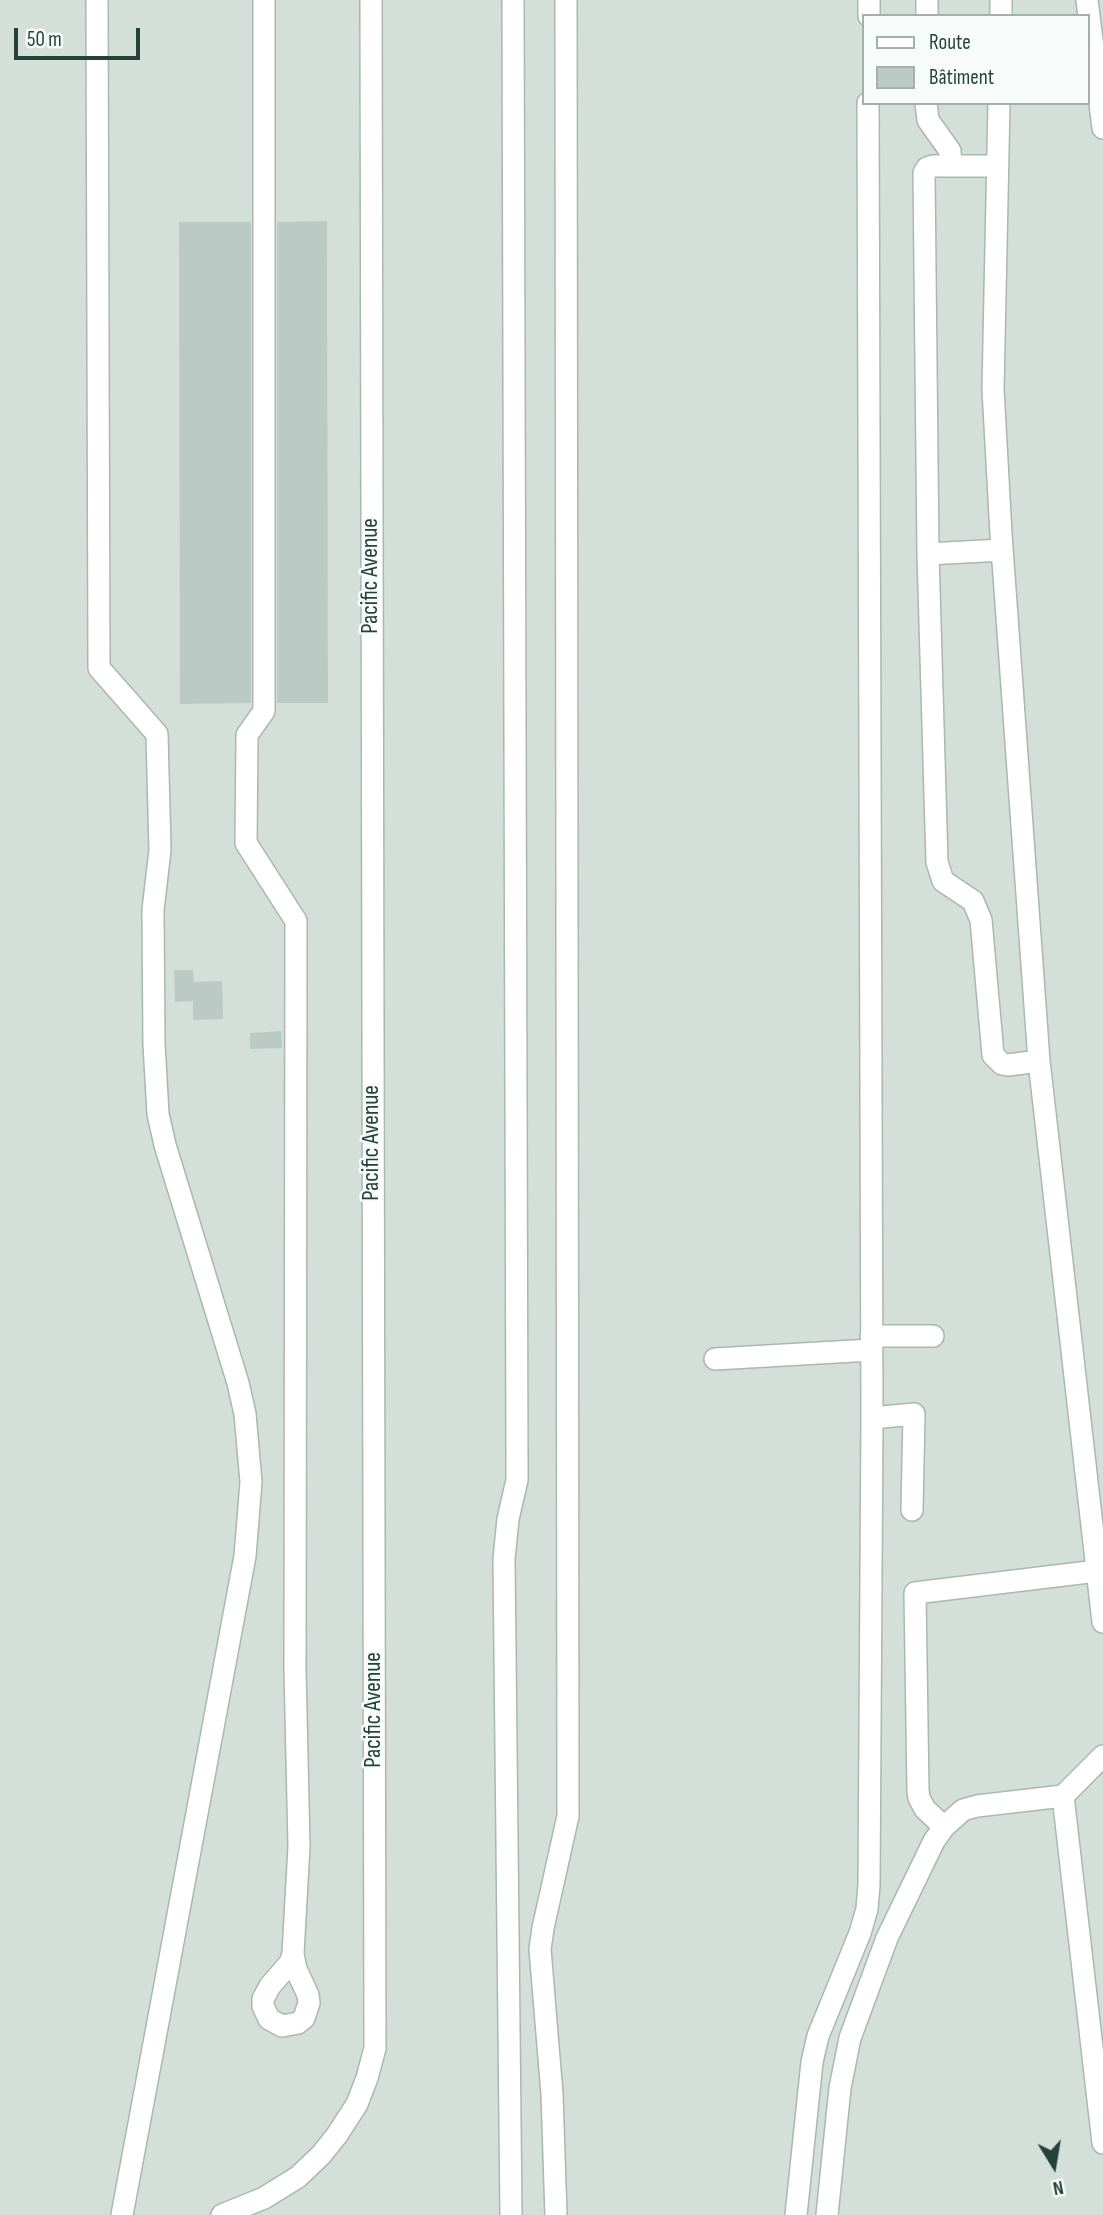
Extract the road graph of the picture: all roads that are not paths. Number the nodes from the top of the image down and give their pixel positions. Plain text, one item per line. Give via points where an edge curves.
1 (97, 0) edge
2 (264, 0) edge
3 (370, 0) edge
4 (513, 0) edge
5 (566, 0) edge
6 (1089, 16) edge
7 (868, 105) edge
8 (926, 105) edge
9 (999, 105) edge
10 (1103, 128) edge
11 (951, 166) junction
12 (998, 166) junction
13 (1002, 550) junction
14 (928, 554) junction
15 (1039, 1061) junction
16 (933, 1336) dead end
17 (871, 1343) junction
18 (715, 1359) dead end
19 (872, 1418) junction
20 (1096, 1504) edge
21 (912, 1510) dead end
22 (1097, 1571) junction
23 (1103, 1622) edge
24 (1103, 1756) edge
25 (1063, 1796) junction
26 (944, 1827) junction
27 (293, 1954) dead end
28 (1103, 2143) edge
29 (122, 2215) edge
30 (222, 2215) edge
31 (510, 2215) edge
32 (556, 2215) edge
33 (796, 2215) edge
34 (827, 2215) edge

1 - 29 street via 99,668 157,734 160,850 153,910 158,1114 238,1383 251,1482 245,1556
2 - 27 street via 264,711 247,735 246,843 296,921 299,1846
3 - 30 street, Pacific Avenue via 375,2048 356,2104 321,2155 264,2198
4 - 31 street via 517,1480 504,1559
5 - 32 street via 568,1816 540,1949
6 - 10 street
7 - 17 street
8 - 11 street via 928,120 950,151
9 - 12 street
11 - 12 street
11 - 14 street via 933,166 924,173
12 - 13 street via 993,389
13 - 14 street
13 - 15 street
14 - 15 street via 938,867 946,883 973,901 981,920 993,1055 1008,1065
15 - 20 street
16 - 17 street
17 - 18 street
17 - 19 street
19 - 21 street via 914,1414
19 - 33 street via 868,1897 860,1933 812,2062
20 - 22 street
22 - 23 street
22 - 26 street via 915,1593 918,1790 925,1809
24 - 25 street
25 - 26 street via 977,1806
25 - 28 street
26 - 34 street via 887,1938 850,2038

